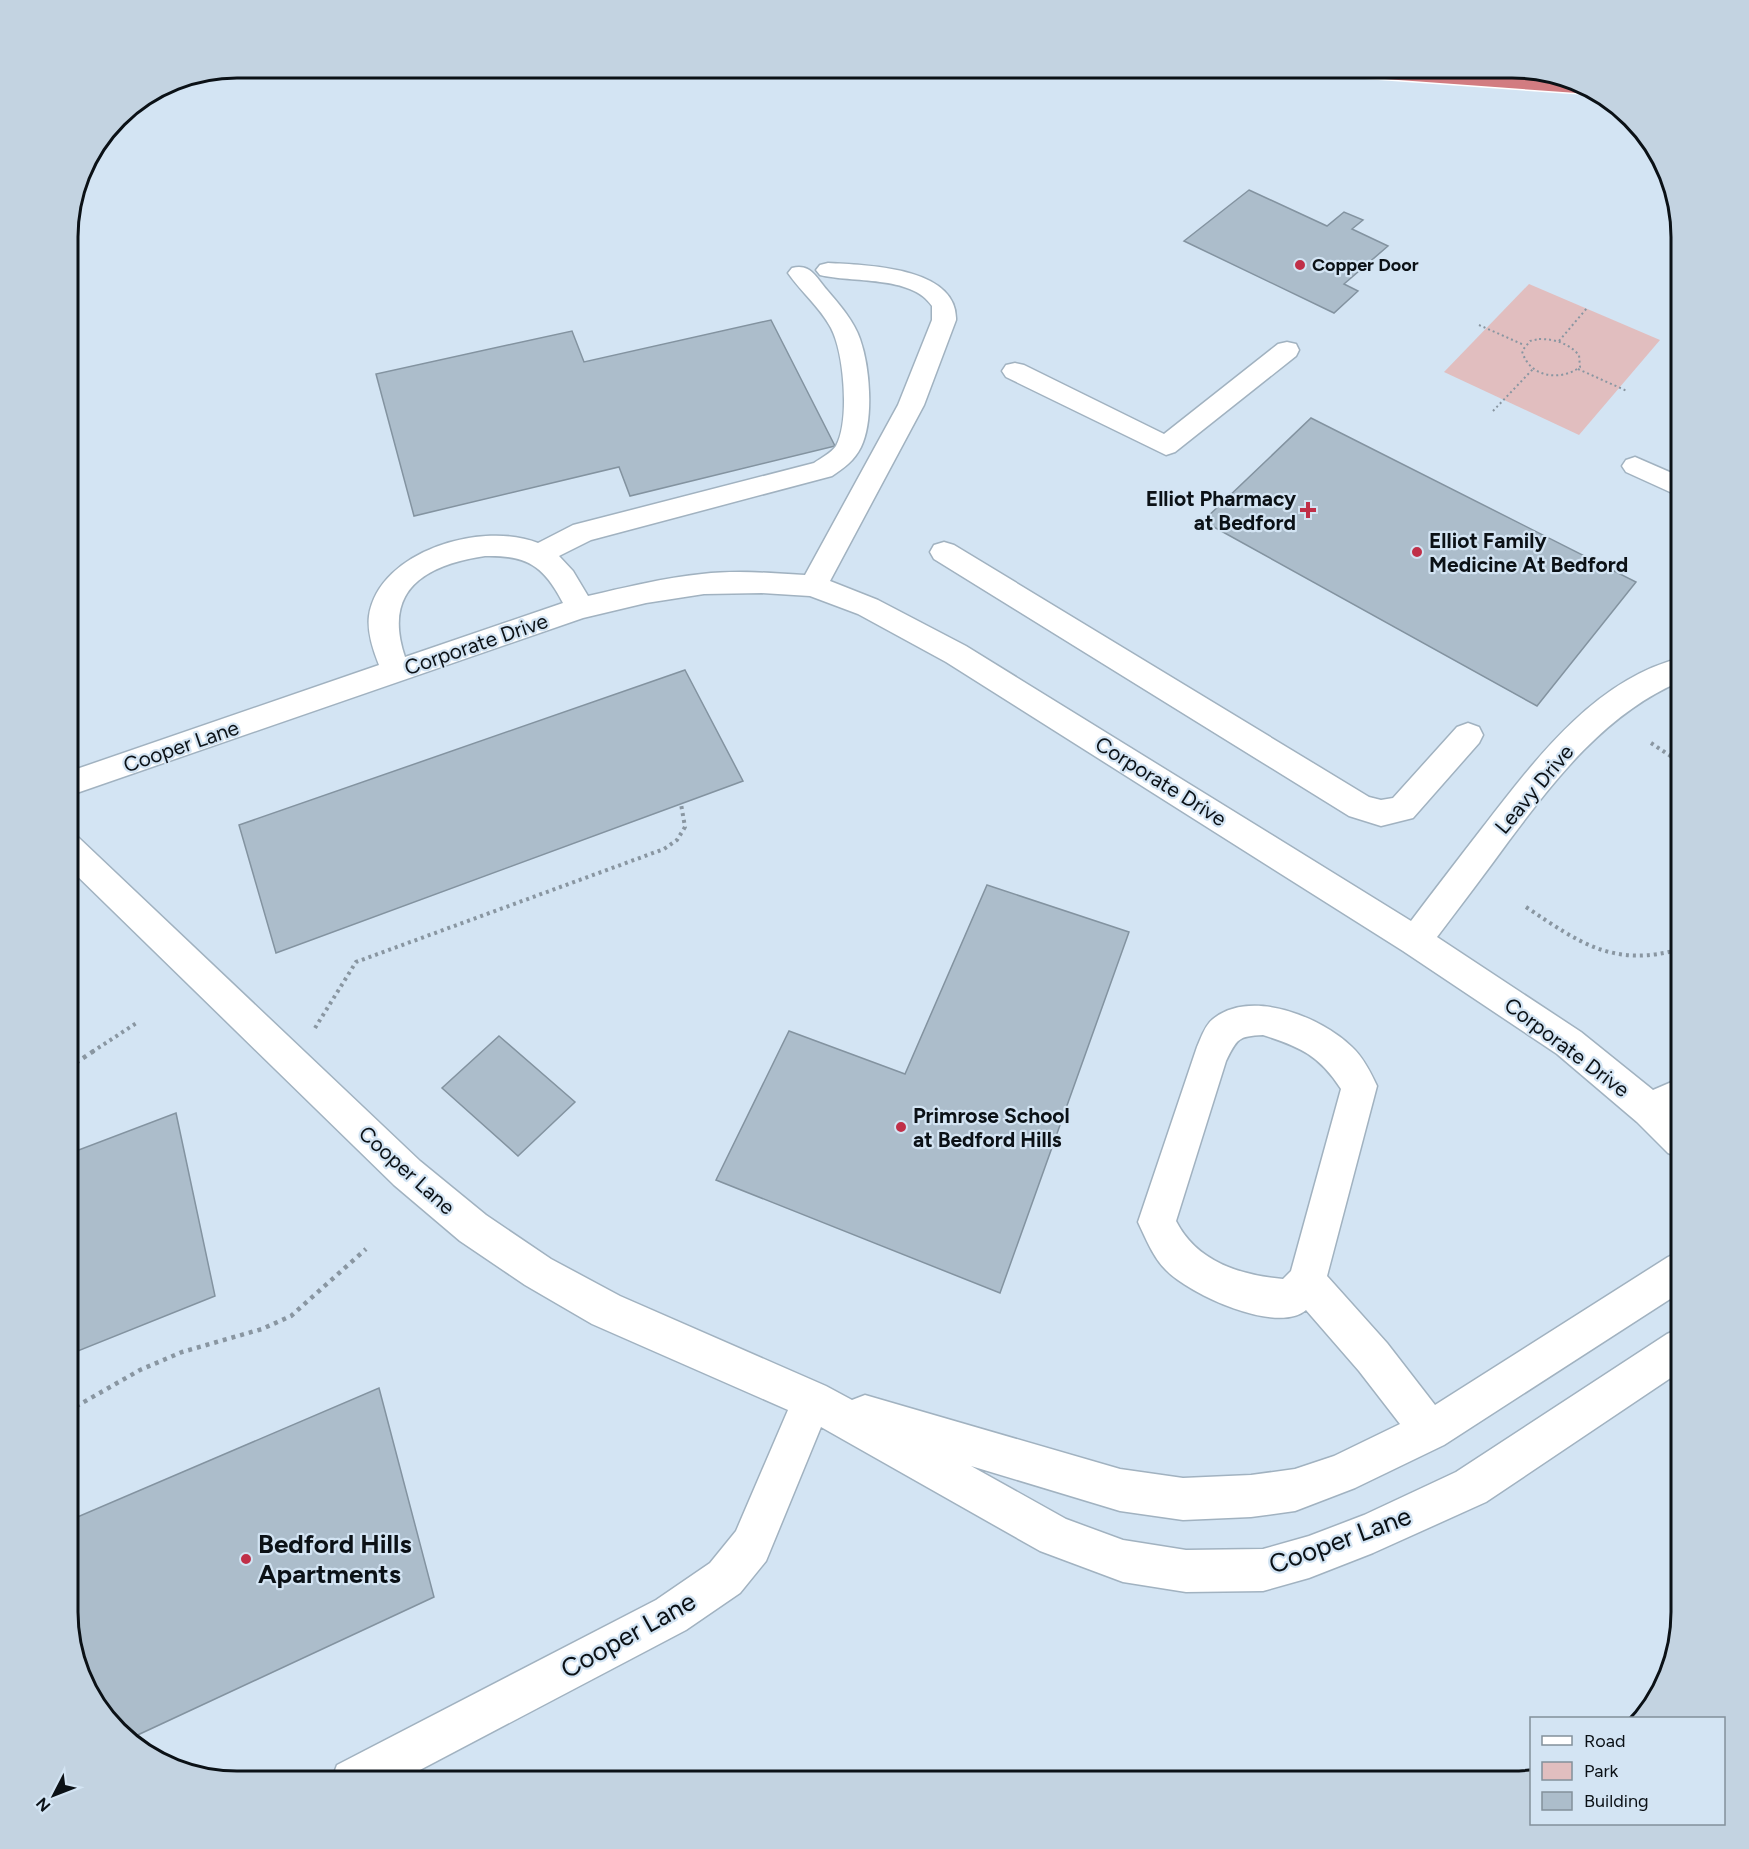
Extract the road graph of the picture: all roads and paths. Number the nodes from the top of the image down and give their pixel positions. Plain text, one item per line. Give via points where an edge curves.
1 (1454, 78) edge
2 (1561, 86) edge
3 (828, 270) dead end
4 (800, 273) dead end
5 (1587, 309) dead end
6 (1479, 325) dead end
7 (1559, 341) junction
8 (1524, 345) junction
9 (1287, 350) dead end
10 (1533, 369) junction
11 (1578, 369) junction
12 (1016, 371) dead end
13 (1627, 391) dead end
14 (1493, 411) dead end
15 (1635, 466) dead end
16 (1671, 483) edge
17 (944, 552) dead end
18 (537, 556) junction
19 (813, 586) junction
20 (580, 608) junction
21 (396, 671) junction
22 (1671, 674) edge
23 (1468, 735) dead end
24 (1651, 743) dead end
25 (1671, 756) edge
26 (78, 781) edge
27 (681, 804) dead end
28 (78, 857) edge
29 (1526, 907) dead end
30 (1415, 941) junction
31 (1671, 953) edge
32 (138, 1022) dead end
33 (313, 1031) dead end
34 (78, 1061) edge
35 (1671, 1100) edge
36 (1650, 1110) junction
37 (1671, 1130) edge
38 (366, 1249) dead end
39 (1671, 1277) edge
40 (1307, 1282) junction
41 (1671, 1355) edge
42 (812, 1400) junction
43 (78, 1405) edge
44 (1430, 1431) junction
45 (374, 1771) edge

1 - 2 highway
3 - 19 street via 911,282 938,297 945,306 944,320 911,405
4 - 18 street via 828,305 852,348 856,376 852,434 839,459 822,470 583,532
5 - 7 path
6 - 8 path
7 - 8 path via 1539,339
7 - 11 path via 1579,355
8 - 10 path via 1522,357
9 - 12 street via 1166,446
10 - 11 path via 1562,376
10 - 14 path
11 - 13 path
15 - 16 street
17 - 23 street via 1360,807 1381,813 1402,809
18 - 20 street, Corporate Drive via 550,564
18 - 21 street, Corporate Drive via 498,545 469,547 440,556 412,572 392,591 384,613 387,643
19 - 20 street, Corporate Drive via 704,584
19 - 30 street, Corporate Drive via 868,607 956,654
20 - 21 street, Corporate Drive
21 - 26 street, Cooper Lane
22 - 30 street, Leavy Drive via 1630,694 1589,726 1540,776
24 - 25 path
27 - 33 path via 685,827 677,840 664,849 356,963
28 - 42 street, Cooper Lane via 407,1173 473,1228 538,1272 606,1310
29 - 31 path via 1572,938 1617,957
30 - 36 street, Corporate Drive via 1569,1043
32 - 34 path
35 - 36 street
36 - 37 street, Corporate Drive
38 - 43 path via 291,1316 262,1329 182,1352 140,1370
39 - 44 street, Cooper Lane
40 - 40 street via 1359,1086 1341,1059 1310,1035 1263,1020 1239,1021 1223,1031 1209,1058 1157,1222 1174,1254 1203,1277 1265,1297 1290,1299
40 - 44 street via 1373,1357
41 - 42 street, Cooper Lane via 1471,1487 1373,1532 1263,1570 1176,1570 1123,1561 1055,1536
42 - 44 street, Cooper Lane via 1120,1490 1183,1499 1295,1490 1341,1474
42 - 45 street, Cooper Lane via 751,1546 725,1578 671,1615

